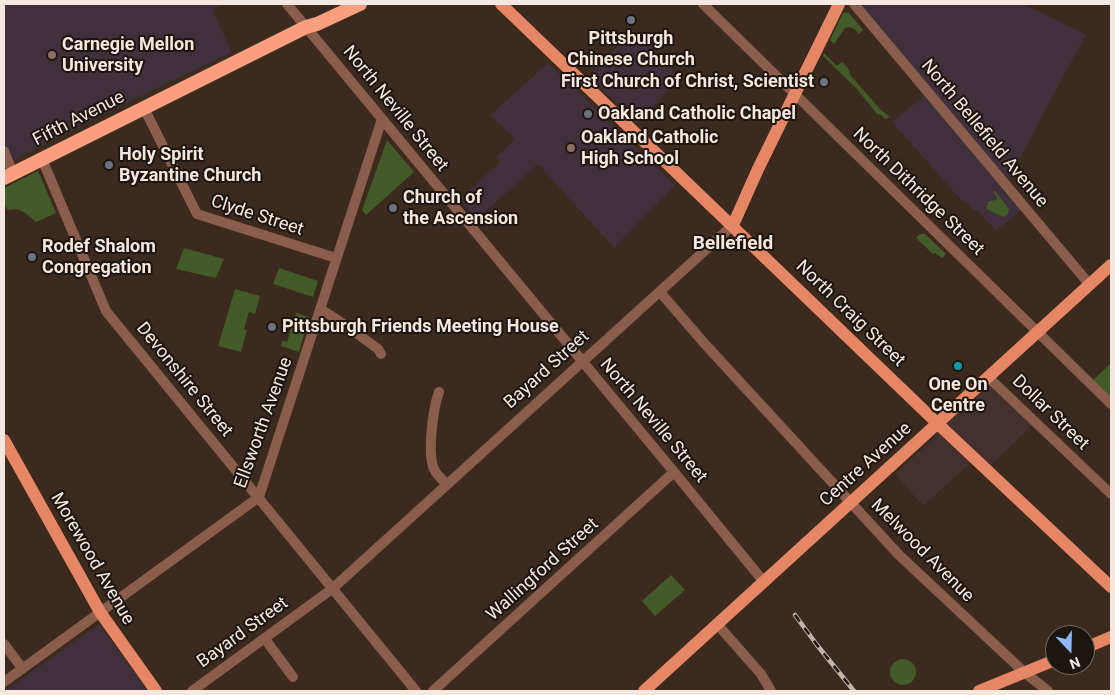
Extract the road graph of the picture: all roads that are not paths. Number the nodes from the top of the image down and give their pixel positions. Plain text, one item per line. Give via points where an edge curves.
1 (287, 4) edge
2 (360, 4) edge
3 (501, 4) edge
4 (703, 4) edge
5 (839, 4) edge
6 (854, 4) edge
7 (306, 27) junction
8 (795, 94) junction
9 (144, 108) junction
10 (382, 119) junction
11 (4, 151) edge
12 (42, 159) junction
13 (8, 176) edge
14 (733, 225) junction
15 (336, 258) junction
16 (1111, 265) edge
17 (1090, 285) junction
18 (660, 292) junction
19 (320, 309) junction
20 (1037, 332) junction
21 (381, 354) dead end
22 (583, 362) junction
23 (988, 377) junction
24 (439, 392) dead end
25 (1111, 404) edge
26 (938, 423) junction
27 (4, 440) edge
28 (674, 472) junction
29 (447, 484) junction
30 (1111, 494) edge
31 (259, 497) junction
32 (850, 503) junction
33 (764, 582) junction
34 (1111, 587) edge
35 (332, 589) junction
36 (100, 612) junction
37 (717, 624) junction
38 (1111, 637) edge
39 (265, 639) junction
40 (4, 644) edge
41 (1095, 644) edge
42 (1045, 664) edge
43 (22, 668) junction
44 (1024, 672) junction
45 (293, 678) dead end
46 (4, 682) edge
47 (156, 691) edge
48 (192, 691) edge
49 (416, 691) edge
50 (433, 691) edge
51 (644, 691) edge
52 (770, 691) edge
53 (979, 691) edge
54 (1048, 691) edge

1 - 7 street, North Neville Street
2 - 7 highway, Fifth Avenue
3 - 14 main road, North Craig Street
4 - 8 street, North Dithridge Street
5 - 8 main road, Bayard Street
6 - 17 street, North Bellefield Avenue
7 - 9 highway, Fifth Avenue
7 - 10 street, North Neville Street
8 - 14 main road, Bayard Street
8 - 20 street, North Dithridge Street
9 - 12 highway, Fifth Avenue
9 - 15 street, Clyde Street via 197,214
10 - 15 street, Ellsworth Avenue
10 - 22 street, North Neville Street
11 - 13 street
12 - 13 highway, Fifth Avenue
12 - 31 street, Devonshire Street via 106,311
14 - 18 street, Bayard Street
14 - 26 main road, North Craig Street
15 - 19 street, Ellsworth Avenue
16 - 17 main road, Centre Avenue
17 - 20 main road, Centre Avenue
18 - 22 street, Bayard Street
18 - 32 street, Melwood Avenue
19 - 21 street via 343,322
19 - 31 street, Ellsworth Avenue
20 - 23 main road, Centre Avenue
20 - 25 street, North Dithridge Street
22 - 28 street, North Neville Street
22 - 29 street, Bayard Street
23 - 26 main road, Centre Avenue
23 - 30 street, Dollar Street
24 - 29 street via 434,411 431,456 433,468
26 - 32 main road, Centre Avenue
26 - 34 main road, North Craig Street
27 - 36 main road, Morewood Avenue
28 - 33 street, North Neville Street
28 - 50 street, Wallingford Street
29 - 35 street, Bayard Street
31 - 35 street, Devonshire Street
31 - 36 street, Ellsworth Avenue
32 - 33 main road, Centre Avenue
32 - 44 street, Melwood Avenue via 899,555
33 - 37 main road, Centre Avenue
35 - 39 street, Bayard Street
35 - 49 street, Devonshire Street
36 - 43 street, Ellsworth Avenue
36 - 47 main road, Morewood Avenue
37 - 51 main road, Centre Avenue
37 - 52 street via 761,674
38 - 41 main road
39 - 45 street
39 - 48 street, Bayard Street
40 - 43 street
42 - 44 main road
43 - 46 street, Ellsworth Avenue
44 - 53 main road
44 - 54 street, Melwood Avenue

